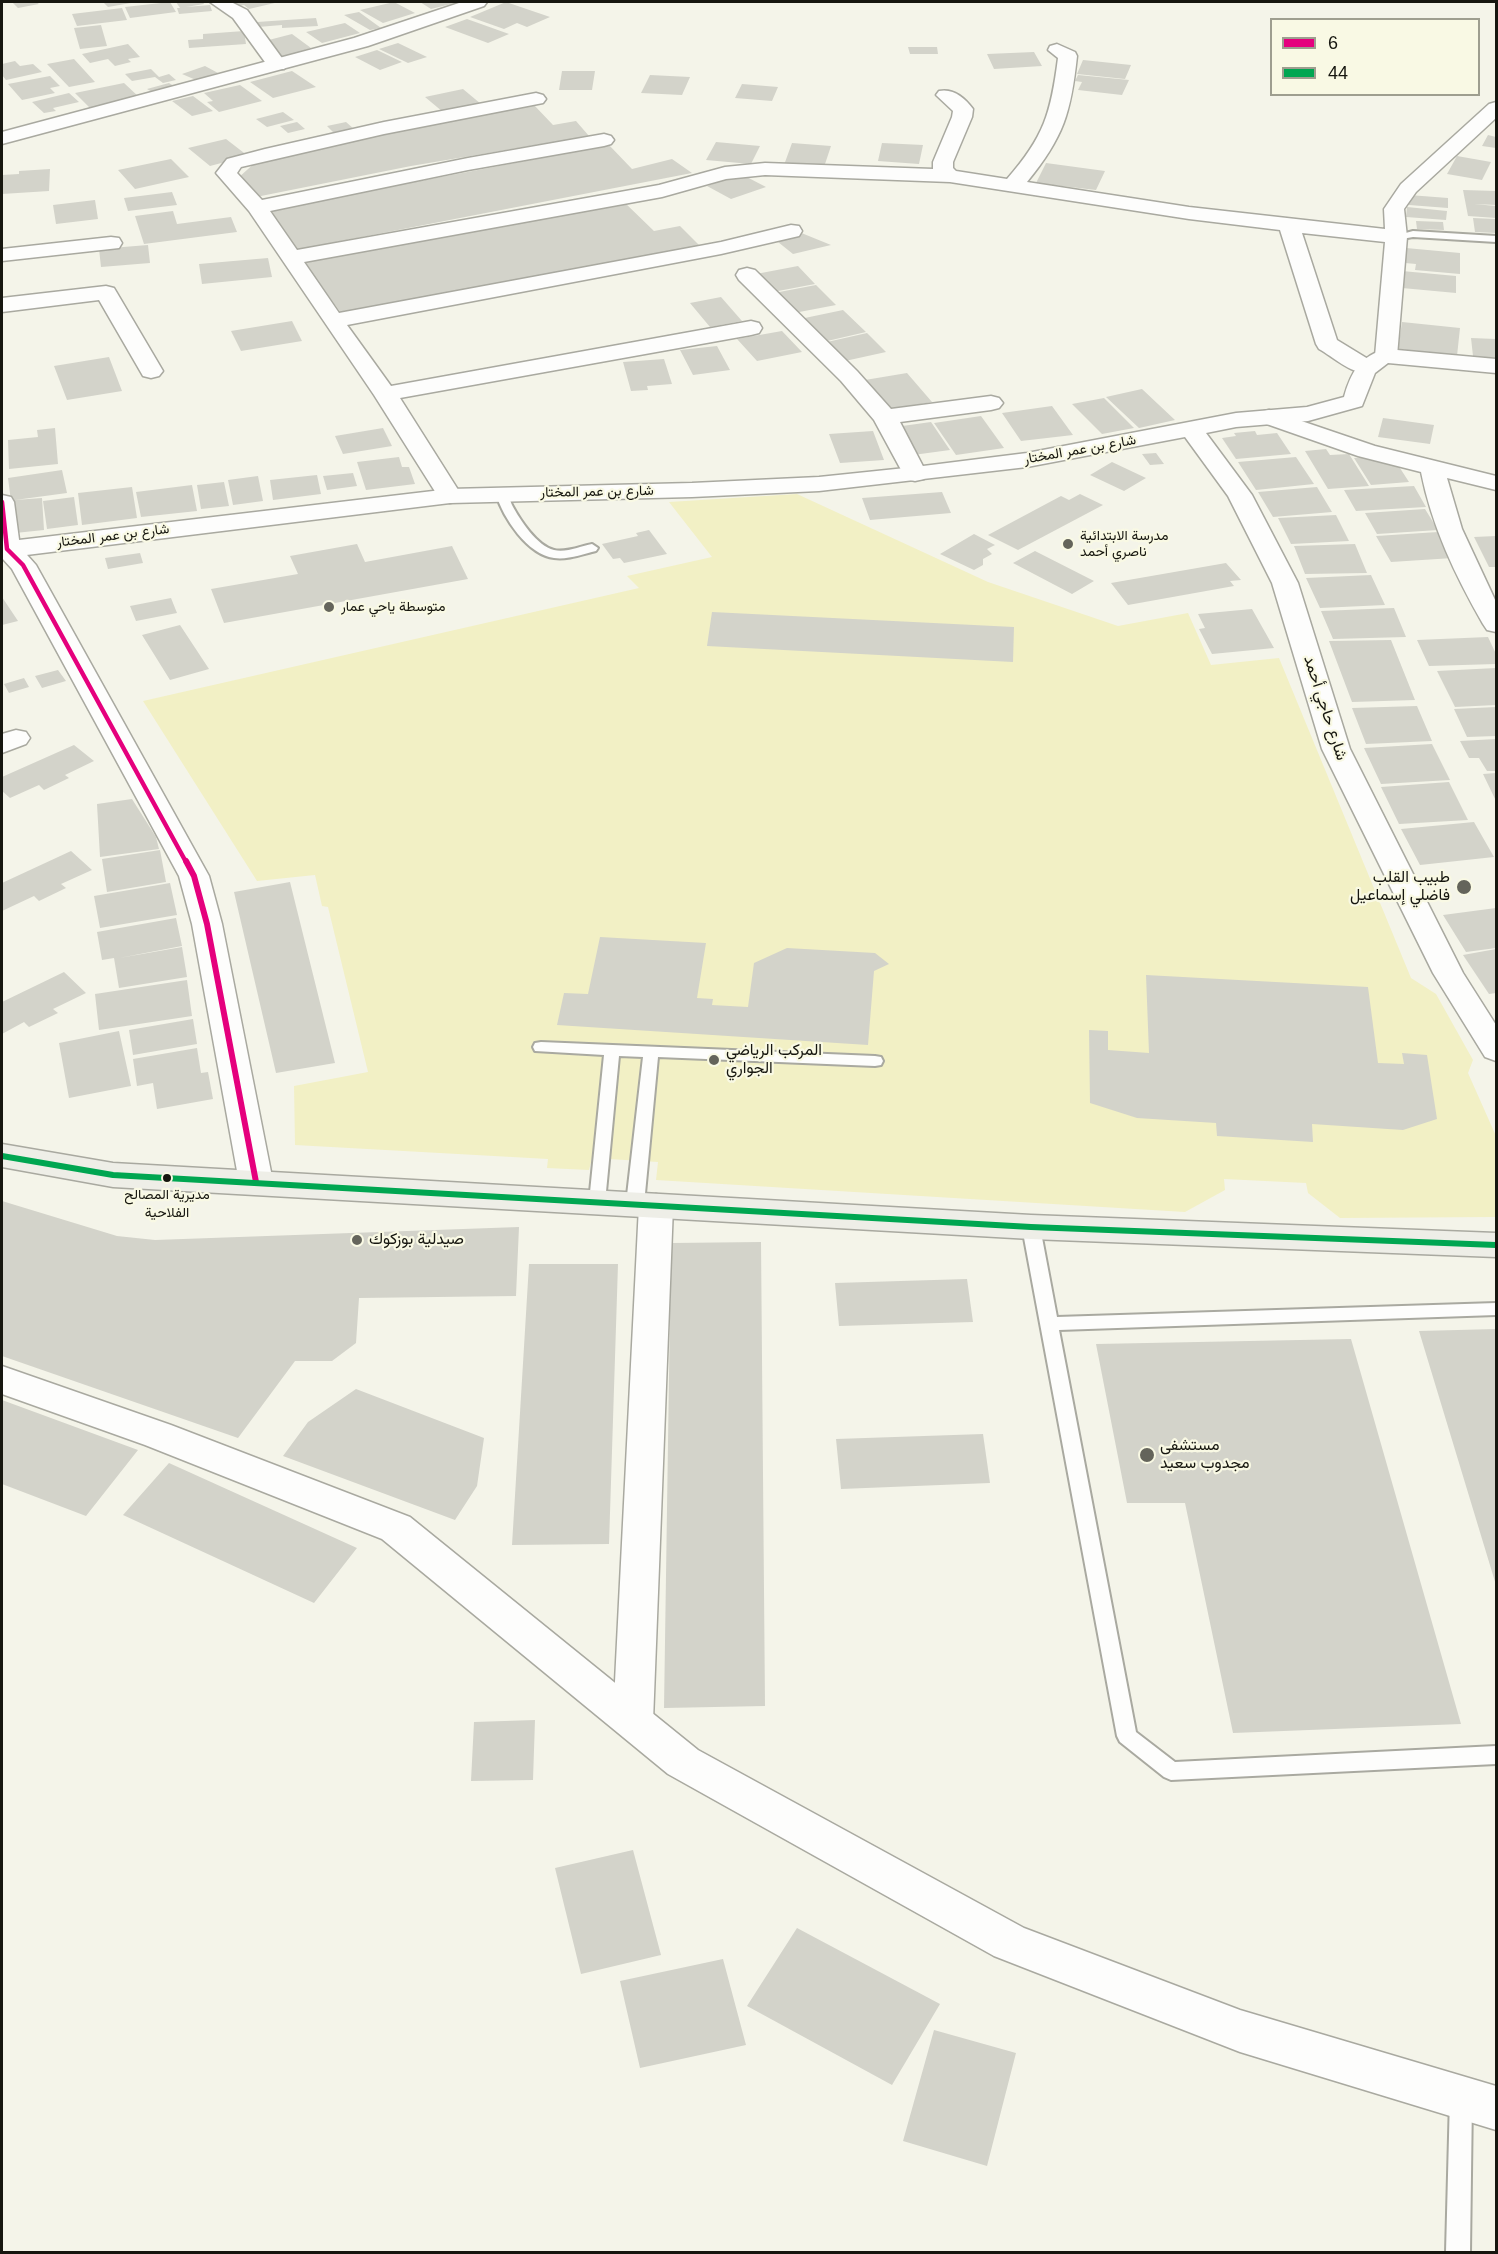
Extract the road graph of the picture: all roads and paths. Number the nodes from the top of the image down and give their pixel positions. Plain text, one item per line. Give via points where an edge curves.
1 (219, 2) edge
2 (478, 2) edge
3 (1058, 50) dead end
4 (277, 65) junction
5 (946, 95) dead end
6 (536, 99) dead end
7 (1497, 108) edge
8 (2, 138) edge
9 (604, 140) dead end
10 (950, 176) junction
11 (1013, 185) junction
12 (256, 207) junction
13 (1290, 224) junction
14 (791, 231) dead end
15 (1396, 237) junction
16 (1497, 239) edge
17 (111, 243) dead end
18 (2, 255) edge
19 (290, 258) junction
20 (747, 275) dead end
21 (2, 305) edge
22 (333, 321) junction
23 (751, 328) dead end
24 (1386, 356) junction
25 (1497, 366) edge
26 (1365, 367) junction
27 (151, 371) dead end
28 (385, 394) junction
29 (991, 403) dead end
30 (885, 417) junction
31 (1269, 417) junction
32 (1191, 429) junction
33 (1432, 467) junction
34 (915, 474) junction
35 (1497, 483) edge
36 (502, 494) junction
37 (450, 496) junction
38 (2, 502) edge
39 (592, 548) dead end
40 (4, 550) edge
41 (1497, 624) edge
42 (541, 1047) dead end
43 (612, 1050) junction
44 (1497, 1050) edge
45 (651, 1052) junction
46 (875, 1061) dead end
47 (2, 1156) edge
48 (256, 1182) junction
49 (597, 1202) junction
50 (645, 1205) junction
51 (1031, 1227) junction
52 (1497, 1245) edge
53 (1497, 1309) edge
54 (1048, 1324) junction
55 (2, 1380) edge
56 (633, 1721) junction
57 (1497, 1755) edge
58 (1479, 2103) edge
59 (1458, 2253) edge

1 - 4 street via 240,14
2 - 4 street via 361,42
3 - 11 street via 1068,56 1055,126 1034,162
4 - 8 street
5 - 10 street via 963,109 943,162 943,169
6 - 12 street via 401,122 234,163 226,173
7 - 15 street via 1408,188 1395,209
9 - 12 street
10 - 11 street
10 - 19 street via 765,168 725,173 662,191
11 - 13 street via 1189,213
12 - 19 street
13 - 15 street
13 - 26 street via 1327,344
14 - 22 street via 721,248
15 - 16 lane via 1413,234
15 - 24 street
17 - 18 street
19 - 22 street
20 - 30 street
21 - 27 street via 106,293
22 - 28 street
23 - 28 street
24 - 25 street
24 - 26 street
26 - 31 street, شارع بن عمر المختار via 1353,401 1308,414
28 - 37 street
29 - 30 street
30 - 34 street
31 - 32 street, شارع بن عمر المختار
31 - 33 street via 1367,451
32 - 34 street, شارع بن عمر المختار via 1027,460
32 - 44 street, شارع حاجي أحمد via 1240,495 1285,583 1336,749 1449,973
33 - 35 street
33 - 41 street via 1452,541 1468,577
34 - 36 street, شارع بن عمر المختار via 807,484
36 - 37 street, شارع بن عمر المختار
36 - 39 lane via 507,511 544,551 554,555
37 - 40 street, شارع بن عمر المختار
38 - 40 street
40 - 48 street via 24,566 194,876 207,924
42 - 43 lane
43 - 45 lane
43 - 49 lane
45 - 46 lane
45 - 50 lane
47 - 48 main road via 113,1175
48 - 49 main road
49 - 50 main road
50 - 51 main road
50 - 56 street
51 - 52 main road
51 - 54 lane
53 - 54 lane
54 - 57 lane via 1126,1736 1171,1771
55 - 56 street via 165,1438 396,1528
56 - 58 street via 683,1762 1009,1942 1240,2031
58 - 59 lane

